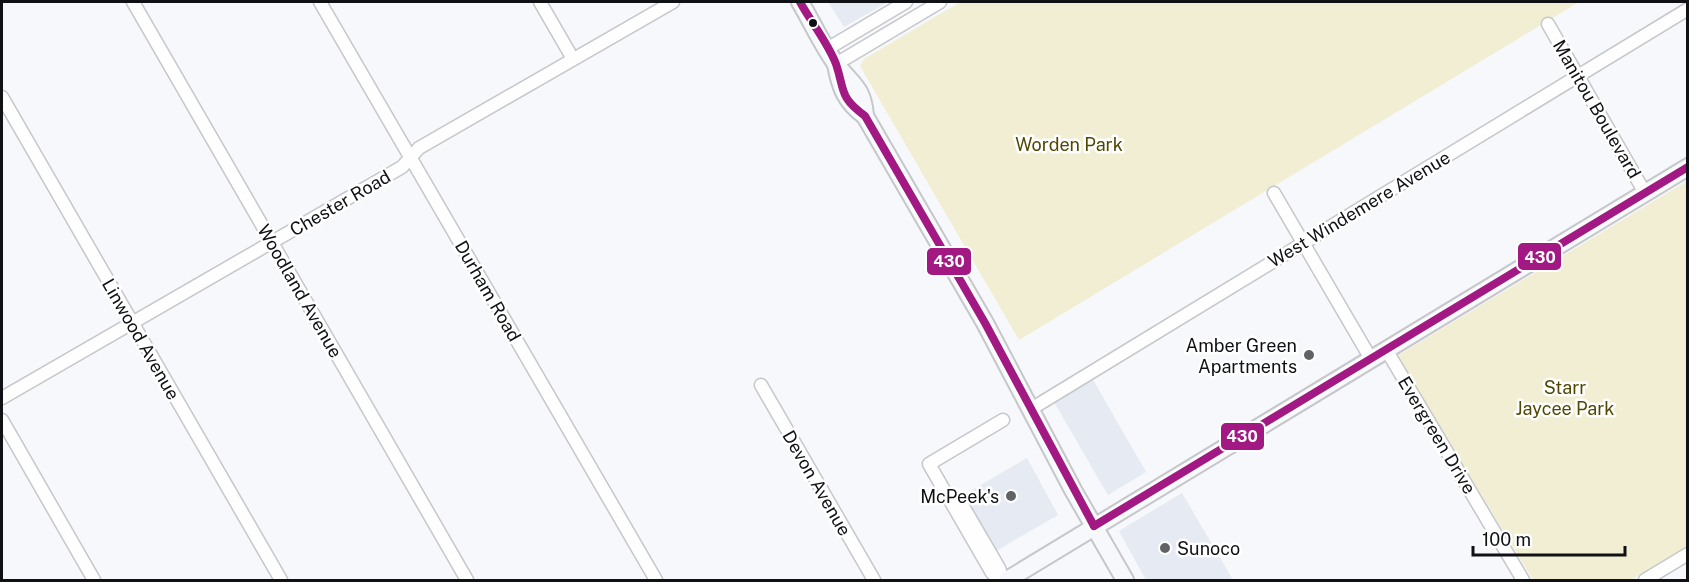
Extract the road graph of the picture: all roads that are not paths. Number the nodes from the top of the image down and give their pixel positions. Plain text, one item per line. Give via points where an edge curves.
1 (134, 2) edge
2 (320, 2) edge
3 (540, 2) edge
4 (673, 2) edge
5 (800, 2) edge
6 (906, 2) edge
7 (940, 2) edge
8 (1688, 9) edge
9 (874, 21) junction
10 (1548, 24) dead end
11 (884, 36) junction
12 (827, 49) junction
13 (573, 59) junction
14 (836, 64) junction
15 (1578, 76) junction
16 (2, 96) edge
17 (411, 157) junction
18 (1688, 167) edge
19 (1274, 193) dead end
20 (1645, 193) junction
21 (272, 242) junction
22 (1303, 243) junction
23 (132, 322) junction
24 (1387, 351) junction
25 (1371, 359) junction
26 (761, 385) dead end
27 (2, 398) edge
28 (1031, 409) junction
29 (2, 420) edge
30 (1003, 420) dead end
31 (1094, 526) junction
32 (1688, 554) edge
33 (94, 580) edge
34 (281, 580) edge
35 (467, 580) edge
36 (656, 580) edge
37 (874, 580) edge
38 (1004, 580) edge
39 (1125, 580) edge
40 (1523, 580) edge
41 (1645, 580) edge

1 - 21 street, Woodland Avenue
2 - 17 street, Durham Road
3 - 13 street
4 - 13 street, Chester Road
5 - 12 main road
6 - 9 street
7 - 11 street
8 - 15 street, West Windemere Avenue
9 - 11 street
9 - 12 street
10 - 15 street, Manitou Boulevard
11 - 14 street
12 - 14 main road
13 - 17 street, Chester Road via 419,148
14 - 28 main road via 853,80 864,99 865,116
15 - 20 street, Manitou Boulevard
15 - 22 street, West Windemere Avenue
16 - 23 street, Linwood Avenue
17 - 21 street, Chester Road via 402,167
17 - 36 street, Durham Road
18 - 20 main road
19 - 22 street
20 - 24 main road
21 - 23 street, Chester Road
21 - 35 street, Woodland Avenue
22 - 25 street
22 - 28 street, West Windemere Avenue
23 - 27 street, Chester Road
23 - 34 street, Linwood Avenue
24 - 25 main road
24 - 40 street, Evergreen Drive
25 - 31 main road
26 - 37 street, Devon Avenue
28 - 31 main road
29 - 33 street
30 - 38 street via 929,464 952,502 964,508
31 - 38 main road
31 - 39 main road
32 - 41 street

